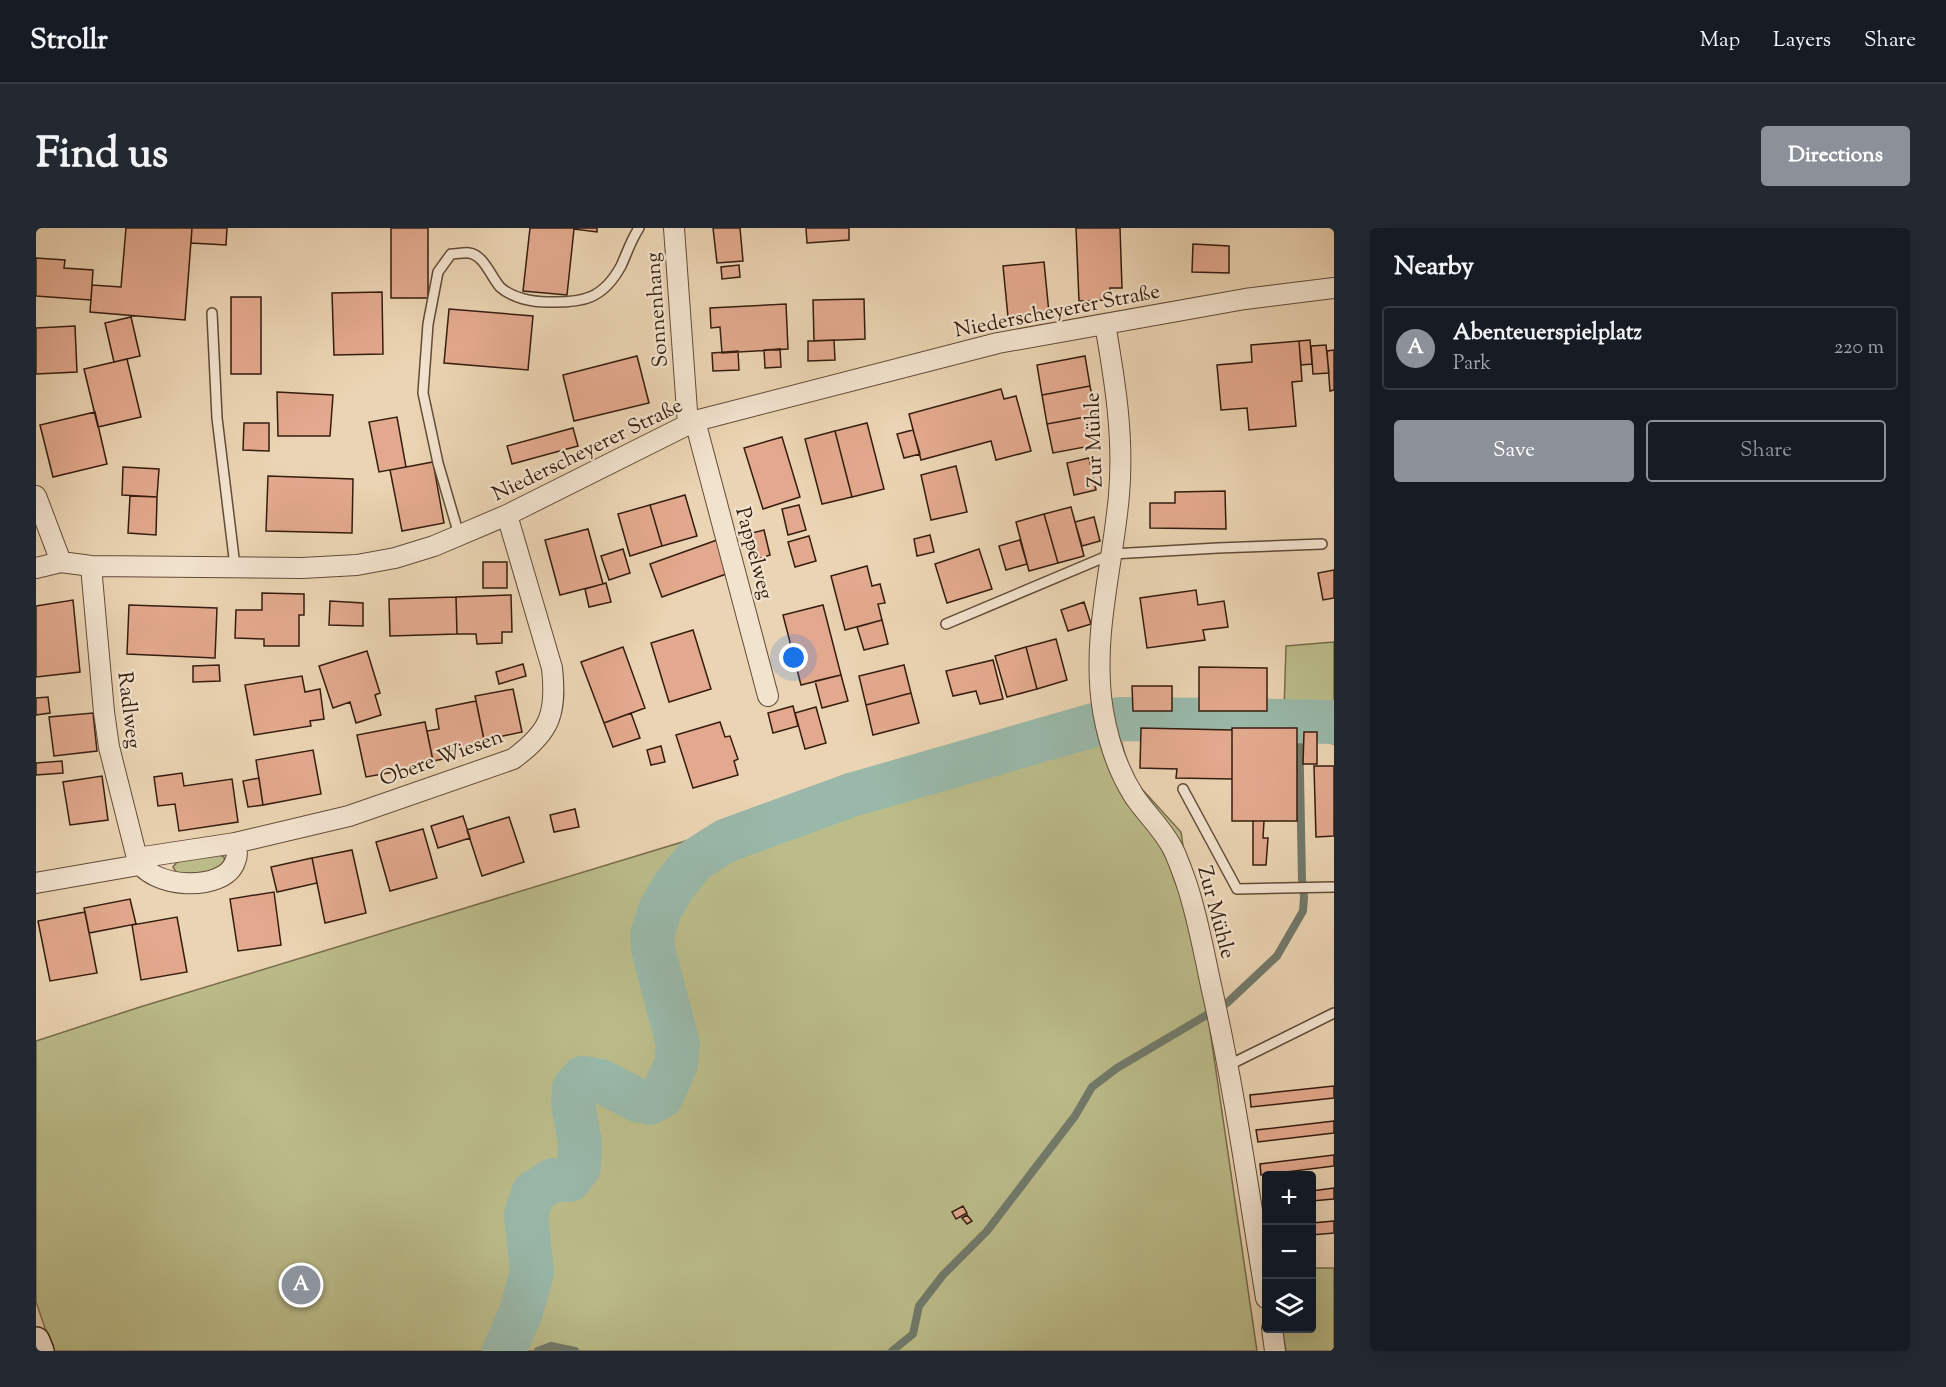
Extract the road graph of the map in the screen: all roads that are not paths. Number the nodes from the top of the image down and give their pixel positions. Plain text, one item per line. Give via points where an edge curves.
1 (639, 228) edge
2 (674, 228) edge
3 (1334, 288) edge
4 (212, 313) dead end
5 (1105, 324) junction
6 (692, 423) junction
7 (36, 496) edge
8 (507, 515) junction
9 (459, 535) junction
10 (1322, 544) dead end
11 (1112, 554) junction
12 (61, 562) junction
13 (91, 566) junction
14 (235, 566) junction
15 (36, 568) edge
16 (946, 624) dead end
17 (768, 696) dead end
18 (1183, 789) dead end
19 (235, 843) junction
20 (138, 861) junction
21 (36, 883) edge
22 (1334, 888) edge
23 (1334, 1013) edge
24 (1227, 1066) junction
25 (1263, 1279) edge
26 (1273, 1333) edge
27 (36, 1341) edge
28 (40, 1351) edge
29 (1275, 1351) edge

1 - 9 lane via 611,281 600,293 584,300 523,299 501,288 472,253 451,254 438,272 423,393
2 - 6 street, Sonnenhang
3 - 5 street, Niederscheyerer Straße
4 - 14 lane via 217,418
5 - 6 street, Niederscheyerer Straße via 998,343
5 - 11 street, Zur Mühle via 1121,444
6 - 8 street, Niederscheyerer Straße
6 - 17 street, Pappelweg
7 - 12 street
8 - 9 street, Niederscheyerer Straße
8 - 19 street, Obere Wiesen via 552,668 552,709 533,744 513,759 349,816
9 - 14 street, Niederscheyerer Straße via 395,558 357,565
10 - 11 lane
11 - 16 lane
11 - 24 street, Zur Mühle via 1100,650 1101,697 1110,742 1135,796 1173,849 1194,909
12 - 13 street, Niederscheyerer Straße
12 - 15 street, Niederscheyerer Straße
13 - 14 street, Niederscheyerer Straße
13 - 20 street, Radlweg via 109,747
18 - 22 lane via 1237,889
19 - 20 street, Obere Wiesen
19 - 20 street via 236,861 231,869 198,883 165,880 146,871
20 - 21 street, Obere Wiesen
23 - 24 lane
24 - 25 street, Zur Mühle
26 - 29 street
27 - 28 main road

